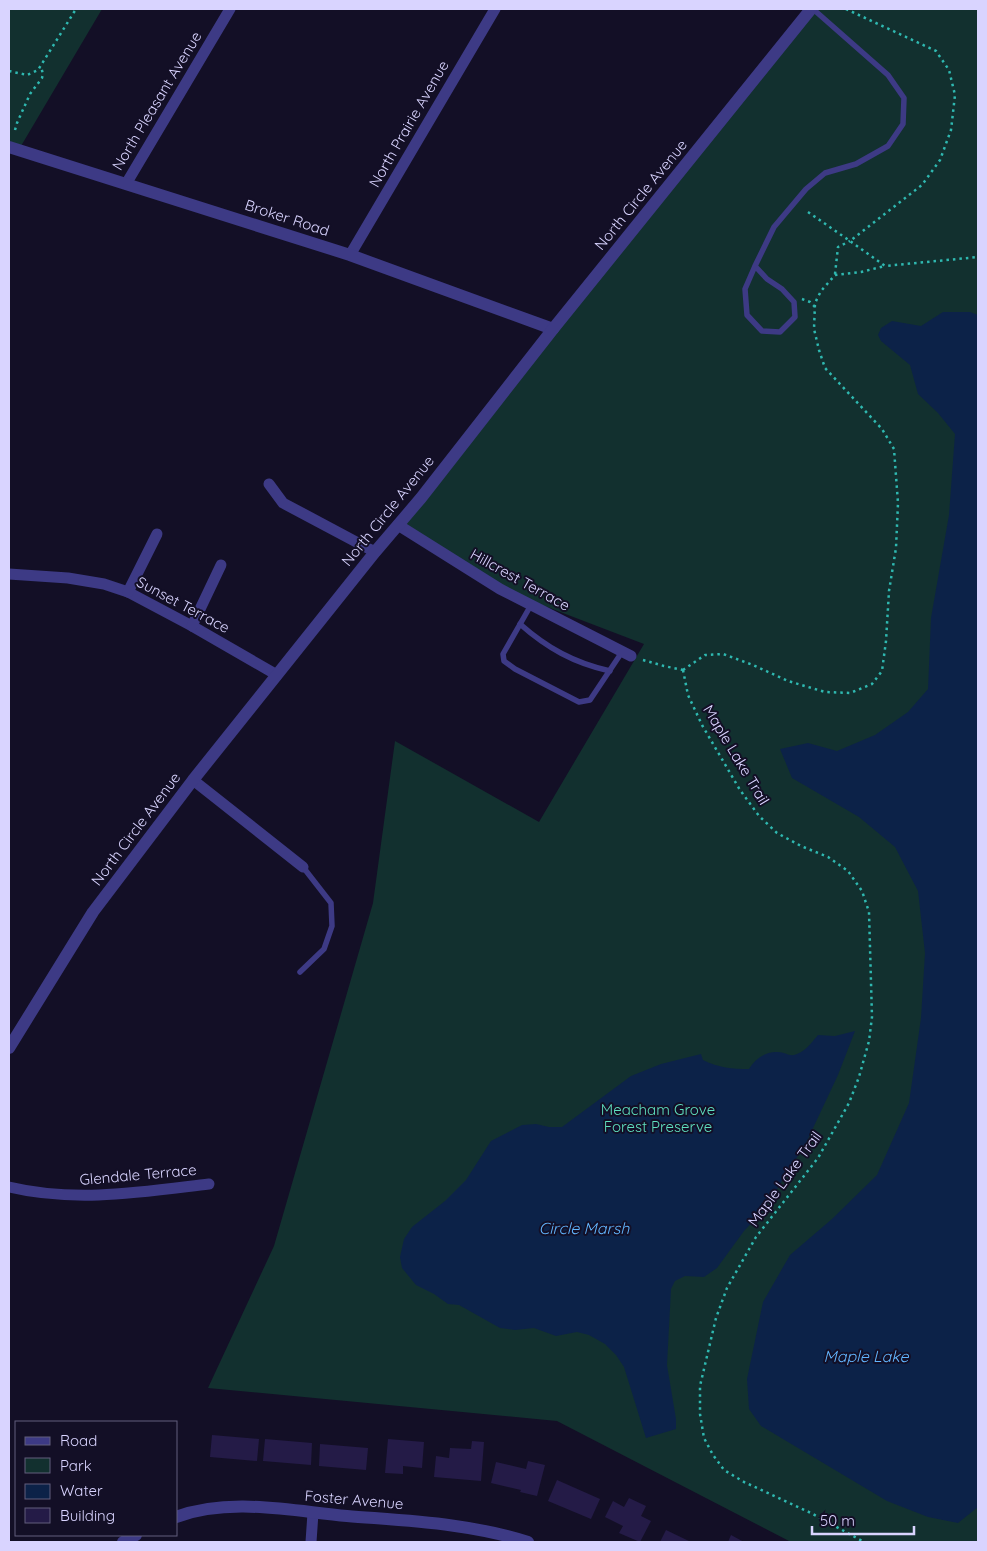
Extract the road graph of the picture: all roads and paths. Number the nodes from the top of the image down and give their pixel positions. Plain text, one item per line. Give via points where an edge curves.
1 (76, 9) edge
2 (230, 9) edge
3 (495, 9) edge
4 (812, 9) edge
5 (846, 9) edge
6 (41, 67) junction
7 (9, 71) edge
8 (15, 130) dead end
9 (9, 147) edge
10 (126, 184) junction
11 (808, 212) dead end
12 (850, 242) junction
13 (350, 255) junction
14 (978, 257) edge
15 (755, 266) junction
16 (885, 266) junction
17 (835, 275) junction
18 (553, 328) junction
19 (269, 484) dead end
20 (398, 525) junction
21 (157, 534) dead end
22 (375, 552) junction
23 (221, 566) dead end
24 (9, 574) edge
25 (128, 592) junction
26 (531, 605) junction
27 (520, 624) junction
28 (192, 626) junction
29 (627, 654) junction
30 (610, 670) junction
31 (683, 670) junction
32 (277, 675) junction
33 (193, 780) junction
34 (303, 867) joint
35 (300, 972) dead end
36 (9, 1048) edge
37 (209, 1184) dead end
38 (9, 1187) edge
39 (314, 1513) junction
40 (178, 1517) edge
41 (134, 1536) edge
42 (123, 1542) edge
43 (311, 1542) edge
44 (528, 1542) edge
45 (864, 1542) edge

1 - 6 path
2 - 10 street, North Pleasant Avenue
3 - 13 street, North Prairie Avenue
4 - 15 lane via 888,75 904,98 903,124 888,146 856,164 825,173 806,189 774,227
4 - 18 street, North Circle Avenue
5 - 12 path via 936,51 949,70 955,95 951,130 940,160 922,185
6 - 7 path via 27,75
6 - 8 path via 42,78 30,94
9 - 10 street, Broker Road
10 - 13 street, Broker Road
11 - 12 path
12 - 16 path
12 - 17 path via 838,247
13 - 18 street, Broker Road
14 - 16 path
15 - 15 lane via 745,290 747,315 762,331 780,332 795,317 794,302
16 - 17 path
17 - 31 path via 815,304 814,329 818,350 825,368 882,429 894,449 898,503 896,548 882,671 872,684 850,693 825,692 788,681 723,654 704,655
18 - 20 street, North Circle Avenue
19 - 22 street via 283,503
20 - 22 street, North Circle Avenue
20 - 26 street, Hillcrest Terrace
21 - 25 street
22 - 32 street, North Circle Avenue
23 - 28 street
24 - 25 street, Sunset Terrace via 68,578
25 - 28 street, Sunset Terrace
26 - 27 lane
26 - 29 street, Hillcrest Terrace
27 - 30 lane via 541,643 588,666
27 - 30 lane via 503,654 504,661 546,686 579,702 590,700
28 - 32 street, Sunset Terrace
29 - 30 lane
29 - 31 path
31 - 45 path, Maple Lake Trail via 688,695 702,725 759,816 777,833 828,857 848,871 862,892 869,912 872,1017 869,1041 849,1104 818,1158 756,1237 727,1288 716,1318 700,1386 704,1438 724,1470
32 - 33 street, North Circle Avenue
33 - 34 street
33 - 36 street, North Circle Avenue via 93,912
34 - 35 lane via 331,903 332,926 324,949
37 - 38 street, Glendale Terrace via 82,1196
39 - 40 street, Foster Avenue via 221,1507
39 - 43 street
39 - 44 street, Foster Avenue via 457,1526
41 - 42 street

